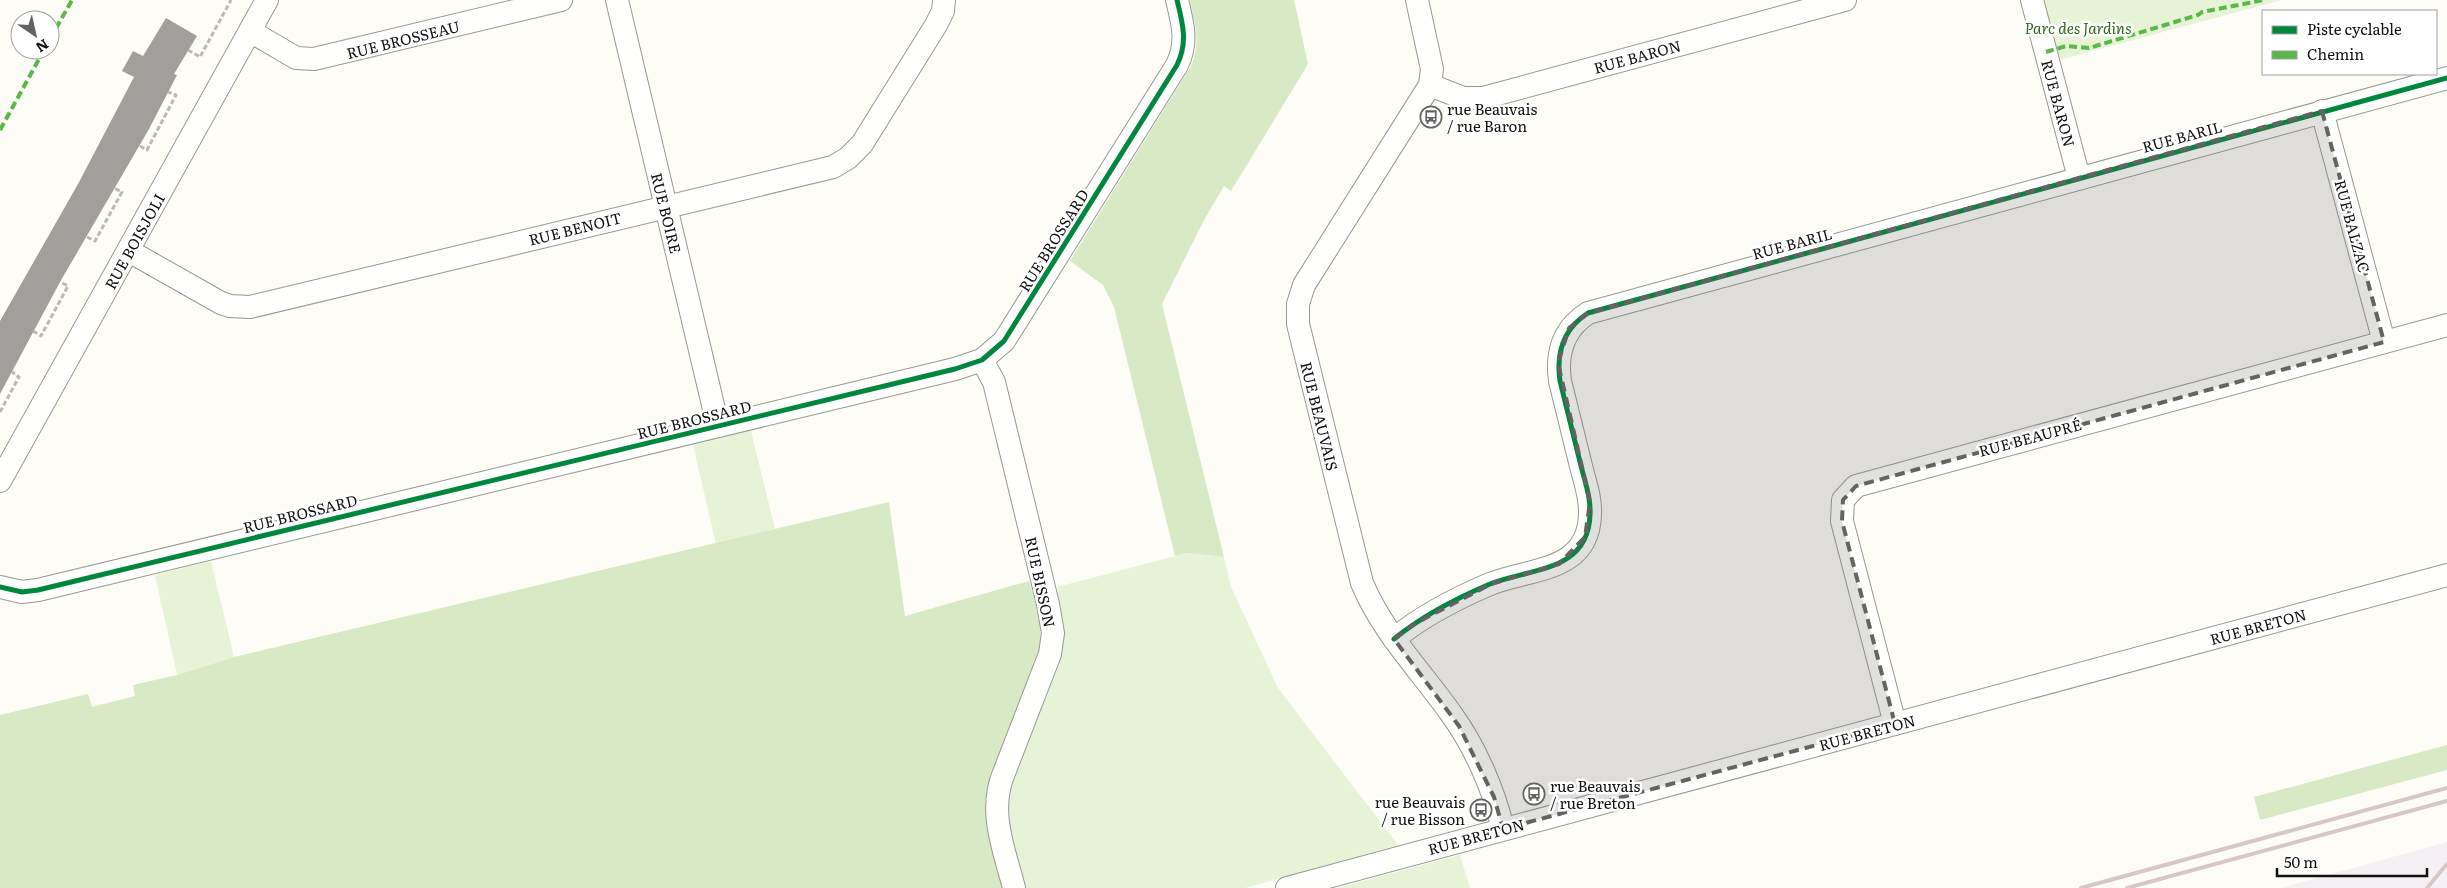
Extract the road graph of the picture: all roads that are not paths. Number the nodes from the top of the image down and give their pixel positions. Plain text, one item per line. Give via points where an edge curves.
1 (267, 0) edge
2 (561, 0) edge
3 (618, 0) edge
4 (944, 0) edge
5 (1177, 0) edge
6 (1417, 0) edge
7 (1844, 0) edge
8 (2032, 0) edge
9 (250, 31) junction
10 (2447, 78) edge
11 (1430, 85) junction
12 (2322, 111) junction
13 (2079, 178) junction
14 (666, 207) junction
15 (130, 251) junction
16 (2447, 325) edge
17 (2384, 342) junction
18 (982, 360) junction
19 (718, 426) junction
20 (0, 481) edge
21 (2447, 575) edge
22 (0, 587) edge
23 (1394, 638) junction
24 (1895, 724) junction
25 (1502, 829) junction
26 (1014, 888) edge
27 (1287, 888) edge

1 - 9 street, RUE BOISJOLI
2 - 9 street, RUE BROSSEAU via 314,59 296,58
3 - 14 street, RUE BOIRE
4 - 14 street, RUE BENOIT via 936,25 862,144 848,158 827,168
5 - 18 street, RUE BROSSARD via 1185,36 1176,66 1004,341
6 - 11 street via 1432,69
7 - 11 street, RUE BARON via 1483,98 1463,98
8 - 13 street, RUE BARON
9 - 15 street, RUE BOISJOLI
10 - 12 street, RUE BARIL
11 - 23 street, RUE BEAUVAIS via 1304,285 1298,304 1298,324 1362,583
12 - 13 street, RUE BARIL
12 - 17 street, RUE BALZAC
13 - 23 street, RUE BARIL via 1598,309 1577,320 1564,337 1558,363 1590,502 1585,537 1559,564 1491,584 1414,624
14 - 15 street, RUE BENOIT via 250,307 221,303
14 - 19 street, RUE BOIRE
15 - 20 street, RUE BOISJOLI
16 - 17 street, RUE BEAUPRÉ
17 - 24 street, RUE BEAUPRÉ via 1856,486 1844,500 1842,520
18 - 19 street, RUE BROSSARD
18 - 26 street, RUE BISSON via 994,382 1053,633 1050,654 996,799 999,831
19 - 22 street, RUE BROSSARD via 38,590 22,592
21 - 24 street, RUE BRETON
23 - 25 street, RUE BEAUVAIS via 1459,726 1494,798
24 - 25 street, RUE BRETON
25 - 27 street, RUE BRETON

